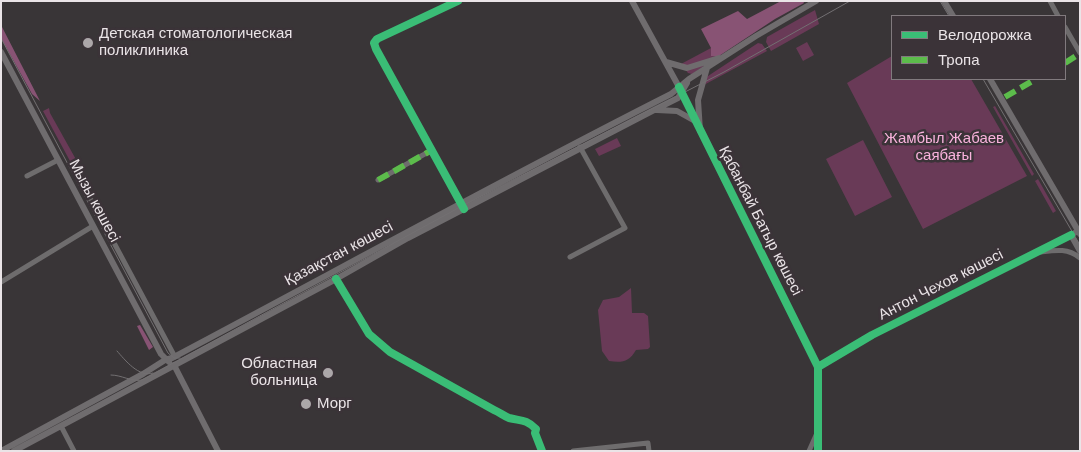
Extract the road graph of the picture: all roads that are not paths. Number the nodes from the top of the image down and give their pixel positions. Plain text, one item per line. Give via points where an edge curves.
1 (458, 1) edge
2 (632, 1) edge
3 (816, 1) edge
4 (944, 1) edge
5 (1050, 1) edge
6 (952, 15) edge
7 (1057, 15) edge
8 (1066, 29) edge
9 (1, 52) edge
10 (1080, 53) edge
11 (722, 58) junction
12 (665, 60) junction
13 (707, 68) junction
14 (991, 80) edge
15 (680, 90) junction
16 (656, 109) junction
17 (695, 121) junction
18 (700, 132) junction
19 (579, 145) junction
20 (432, 150) junction
21 (58, 160) junction
22 (27, 176) dead end
23 (378, 180) dead end
24 (82, 183) dead end
25 (462, 207) junction
26 (93, 226) junction
27 (1079, 232) edge
28 (1071, 235) junction
29 (1080, 251) edge
30 (1038, 252) junction
31 (570, 257) dead end
32 (1080, 258) edge
33 (332, 272) junction
34 (336, 279) junction
35 (1, 282) edge
36 (241, 326) junction
37 (175, 357) junction
38 (185, 359) junction
39 (165, 360) junction
40 (174, 365) junction
41 (818, 367) junction
42 (163, 371) junction
43 (180, 376) junction
44 (113, 394) junction
45 (60, 419) junction
46 (61, 426) junction
47 (818, 430) junction
48 (603, 449) edge
49 (1, 451) edge
50 (14, 451) edge
51 (74, 451) edge
52 (218, 451) edge
53 (542, 451) edge
54 (573, 451) edge
55 (649, 451) edge
56 (809, 451) edge
57 (818, 451) edge

1 - 20 street via 374,43
2 - 12 main road
3 - 11 main road, Қазақстан көшесі
4 - 6 main road
5 - 7 street
8 - 10 street
9 - 21 main road, Мызы көшесі
11 - 12 main road via 687,68
11 - 13 main road, Қазақстан көшесі
12 - 15 main road
13 - 15 main road, Қазақстан көшесі via 688,80
13 - 18 main road via 698,100
14 - 27 main road
15 - 16 main road, Қазақстан көшесі via 678,98
15 - 17 street, Қабанбай Батыр көшесі
15 - 19 main road, Қазақстан көшесі
16 - 17 main road via 678,111
16 - 19 main road, Қазақстан көшесі
17 - 18 street, Қабанбай Батыр көшесі
18 - 41 street, Қабанбай Батыр көшесі
19 - 25 main road, Қазақстан көшесі
19 - 31 street via 624,228
20 - 23 street
20 - 25 street
21 - 22 street
21 - 26 main road, Мызы көшесі
24 - 37 street
25 - 33 main road, Қазақстан көшесі
25 - 34 main road, Қазақстан көшесі
26 - 35 street
26 - 39 main road, Мызы көшесі
27 - 28 main road, Антон Чехов көшесі
28 - 29 main road
28 - 30 street, Антон Чехов көшесі
30 - 32 street via 1064,250
30 - 41 street, Антон Чехов көшесі via 872,335
33 - 34 main road
33 - 36 main road, Қазақстан көшесі
34 - 36 main road, Қазақстан көшесі
34 - 53 street via 368,334 390,352 502,414 530,423 536,429
36 - 37 main road, Қазақстан көшесі
36 - 38 main road, Қазақстан көшесі
37 - 39 main road, Қазақстан көшесі
38 - 40 main road, Қазақстан көшесі
38 - 43 main road
39 - 40 main road
39 - 44 main road, Қазақстан көшесі
40 - 42 main road, Қазақстан көшесі
40 - 43 main road
41 - 47 street
42 - 43 main road
42 - 44 main road, Қазақстан көшесі
43 - 52 main road
44 - 45 main road, Қазақстан көшесі
44 - 46 main road, Қазақстан көшесі
45 - 46 main road
45 - 49 main road, Қазақстан көшесі
46 - 50 main road, Қазақстан көшесі
46 - 51 street
47 - 56 street
47 - 57 street
48 - 54 street
48 - 55 street via 648,443

